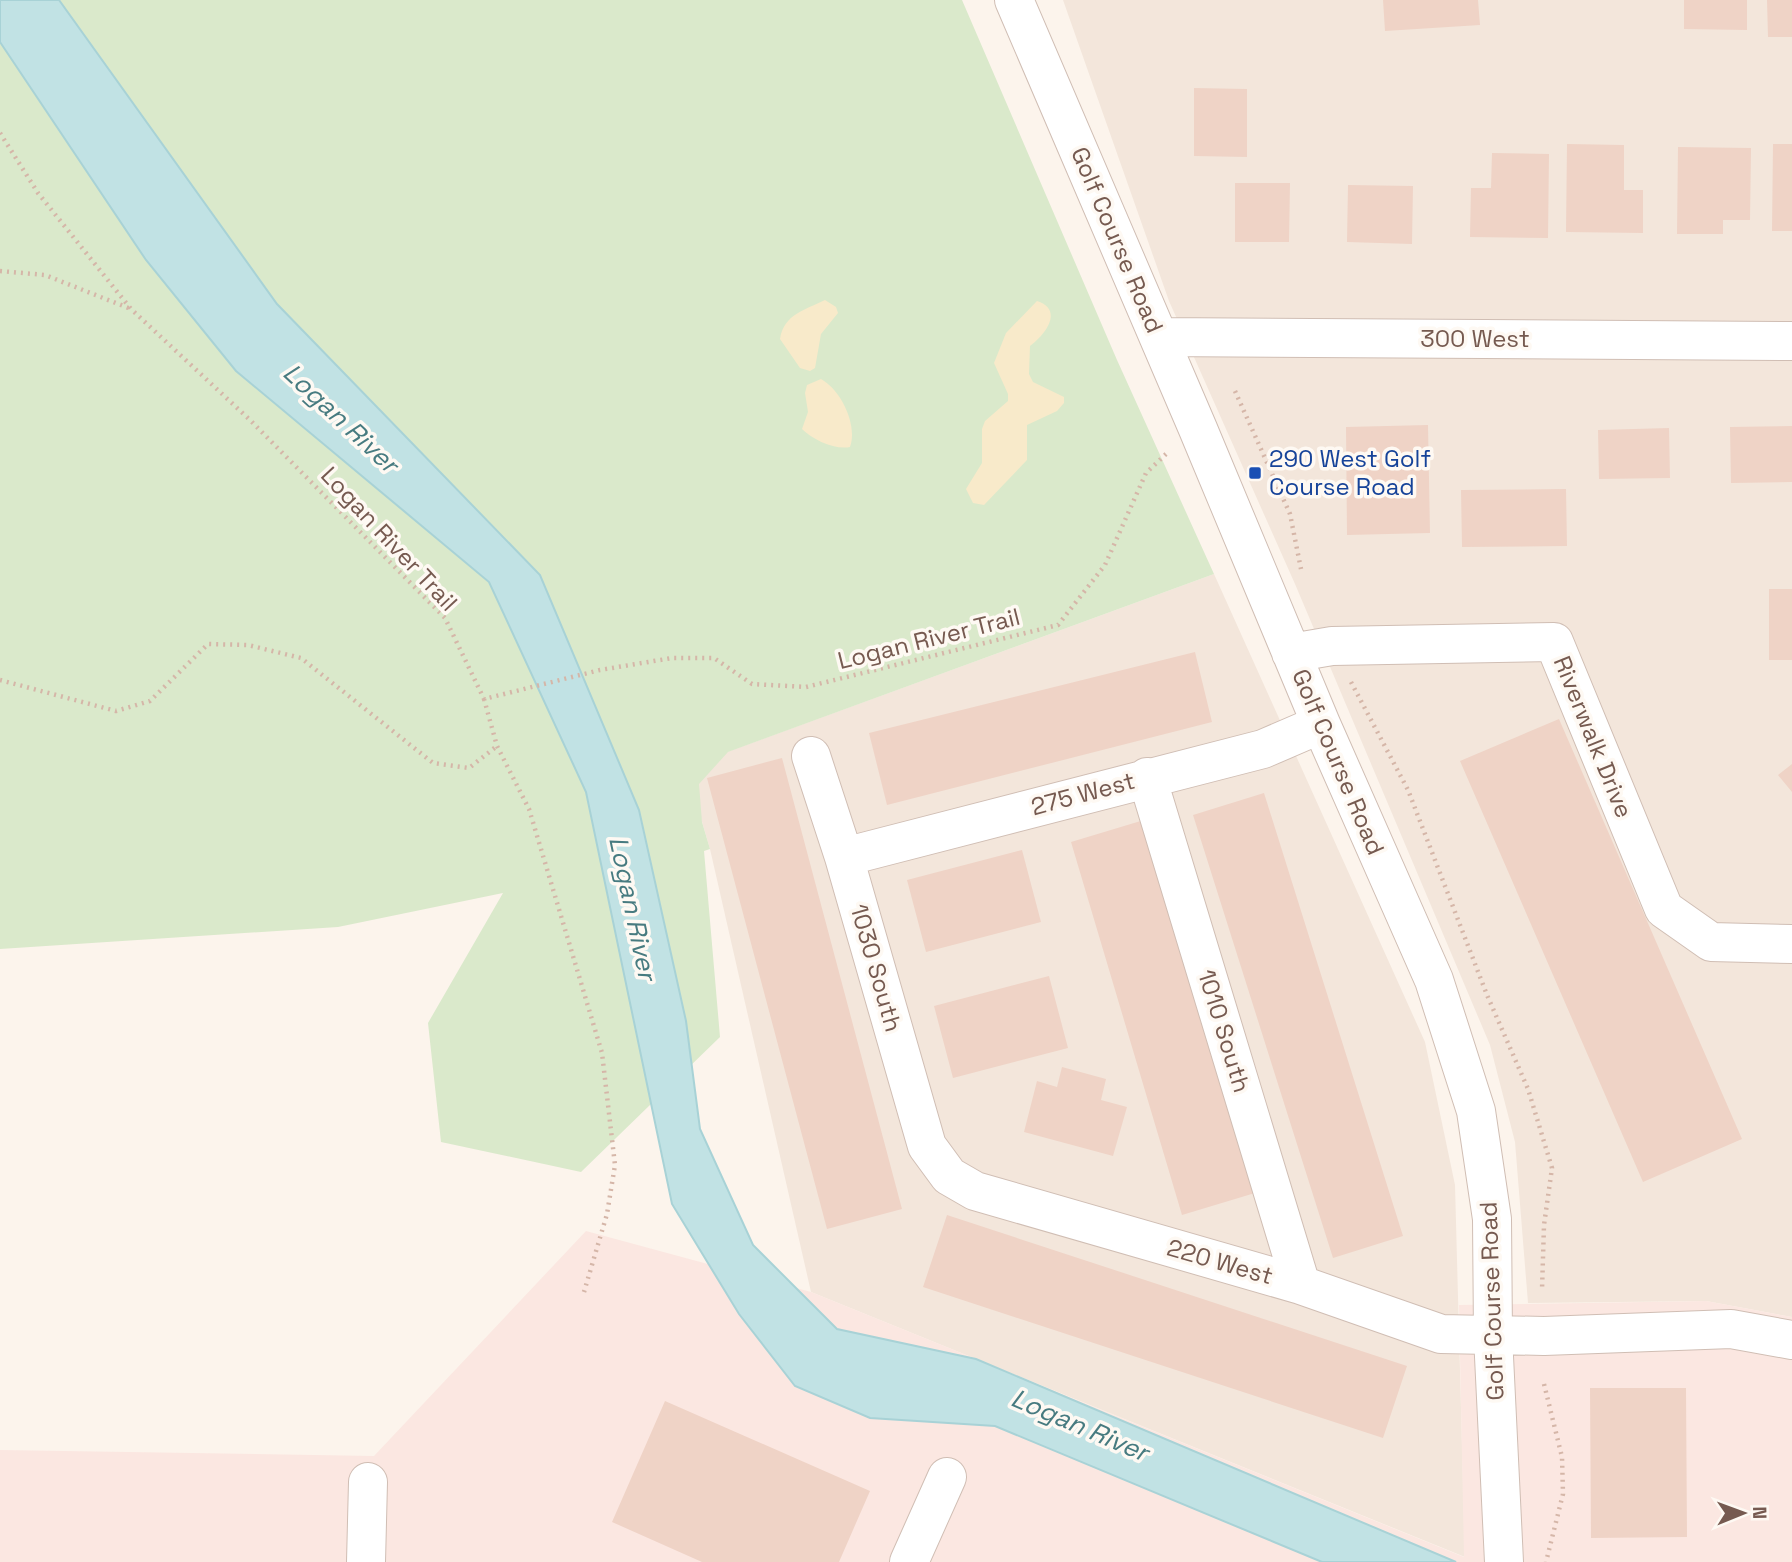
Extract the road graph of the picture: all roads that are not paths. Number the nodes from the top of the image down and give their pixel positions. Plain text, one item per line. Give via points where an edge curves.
1 (1014, 0) edge
2 (1159, 337) junction
3 (1792, 341) edge
4 (1291, 653) junction
5 (1321, 724) junction
6 (811, 756) dead end
7 (1147, 777) junction
8 (844, 857) junction
9 (1792, 944) edge
10 (949, 1176) joint
11 (1301, 1285) junction
12 (1493, 1336) junction
13 (1792, 1340) edge
14 (947, 1476) dead end
15 (368, 1482) dead end
16 (1504, 1555) edge
17 (366, 1562) edge
18 (909, 1562) edge

1 - 2 street, Golf Course Road
2 - 3 street, 300 West
2 - 4 street, Golf Course Road
4 - 5 street, Golf Course Road
4 - 9 street, Riverwalk Drive via 1332,646 1554,642 1664,909 1711,942
5 - 7 street, 275 West via 1262,749
5 - 12 street, Golf Course Road via 1434,981 1476,1111 1492,1219
6 - 8 street, 1030 South
7 - 8 street, 275 West
7 - 11 street, 1010 South
8 - 10 street, 1030 South via 927,1146
10 - 11 street, 220 West via 975,1191
11 - 12 street, 220 West via 1441,1334
12 - 13 street, 220 West via 1731,1329
12 - 16 street, Golf Course Road
14 - 18 street
15 - 17 street

